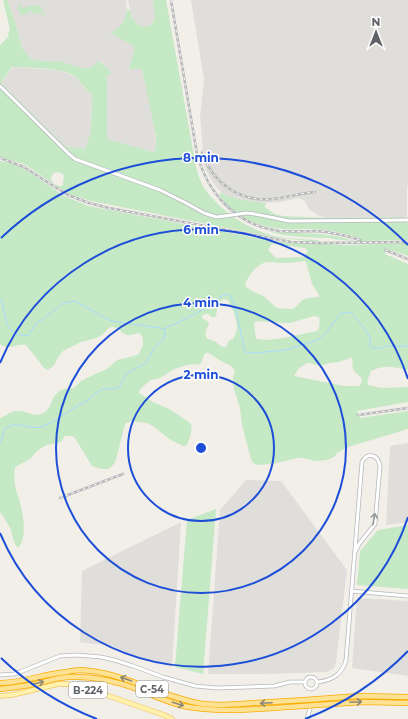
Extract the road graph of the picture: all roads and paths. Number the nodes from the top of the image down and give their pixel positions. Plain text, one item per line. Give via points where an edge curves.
1 (1, 87) edge
2 (408, 220) edge
3 (355, 552) junction
4 (351, 591) junction
5 (408, 596) edge
6 (0, 675) edge
7 (0, 682) edge
8 (305, 682) junction
9 (318, 682) junction
10 (0, 689) edge
11 (313, 690) junction
12 (0, 696) edge
13 (408, 697) edge
14 (318, 702) junction
15 (408, 703) edge
16 (172, 719) edge
17 (307, 719) edge

1 - 2 street, bridge via 75,159 160,190 216,217 246,213 290,221
3 -> 3 street via 375,524 380,466 374,456 368,456 362,462
3 - 4 street
4 - 5 street
4 - 9 street via 345,665 335,677
6 - 8 street via 20,672 60,656 76,655 114,660 195,686 274,686
14 -> 7 highway, C-54 / C-54, bridge via 305,700 232,705 204,704 172,696 117,676 79,670 20,681
8 - 9 street via 311,677
8 - 11 street via 307,688
9 - 11 street via 318,686
10 -> 14 highway, C-54 / C-54, bridge via 78,677 114,682 181,706 201,709 304,706
11 - 17 street
12 - 16 main road, B-224 via 67,684
13 - 14 highway, C-54 / C-54 via 358,696
14 -> 15 highway, C-54

